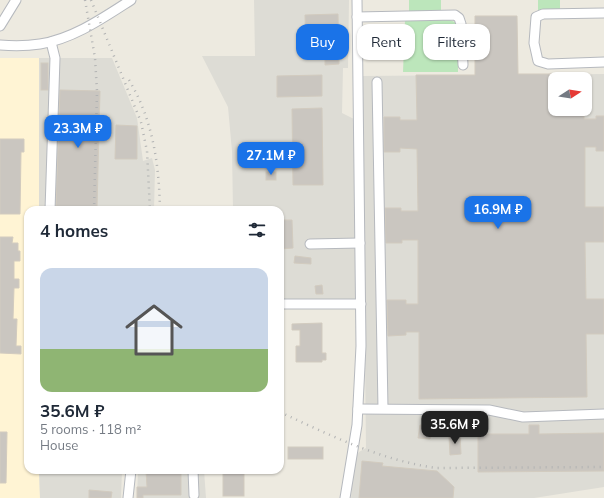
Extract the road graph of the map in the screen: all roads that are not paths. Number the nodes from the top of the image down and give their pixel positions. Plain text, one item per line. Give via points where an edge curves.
1 (16, 0) edge
2 (131, 0) edge
3 (357, 0) edge
4 (604, 13) edge
5 (357, 17) junction
6 (0, 26) edge
7 (51, 42) junction
8 (0, 45) edge
9 (604, 62) edge
10 (463, 65) dead end
11 (377, 82) dead end
12 (50, 206) edge
13 (360, 243) junction
14 (310, 244) dead end
15 (284, 304) edge
16 (361, 304) junction
17 (383, 408) junction
18 (358, 409) junction
19 (604, 414) edge
20 (131, 474) edge
21 (193, 474) edge
22 (194, 496) dead end
23 (128, 498) edge
24 (345, 498) edge

1 - 6 street
2 - 7 street via 89,26
3 - 5 street
4 - 9 street via 543,14 536,17 534,43 538,61 548,64
5 - 10 street via 455,15 461,24
5 - 13 street
7 - 8 street via 39,45
7 - 12 street via 55,58
11 - 17 street
13 - 14 street
13 - 16 street
15 - 16 street
16 - 18 street
17 - 18 street
17 - 19 street via 489,410 523,417
18 - 24 street via 355,444
20 - 23 street
21 - 22 street

